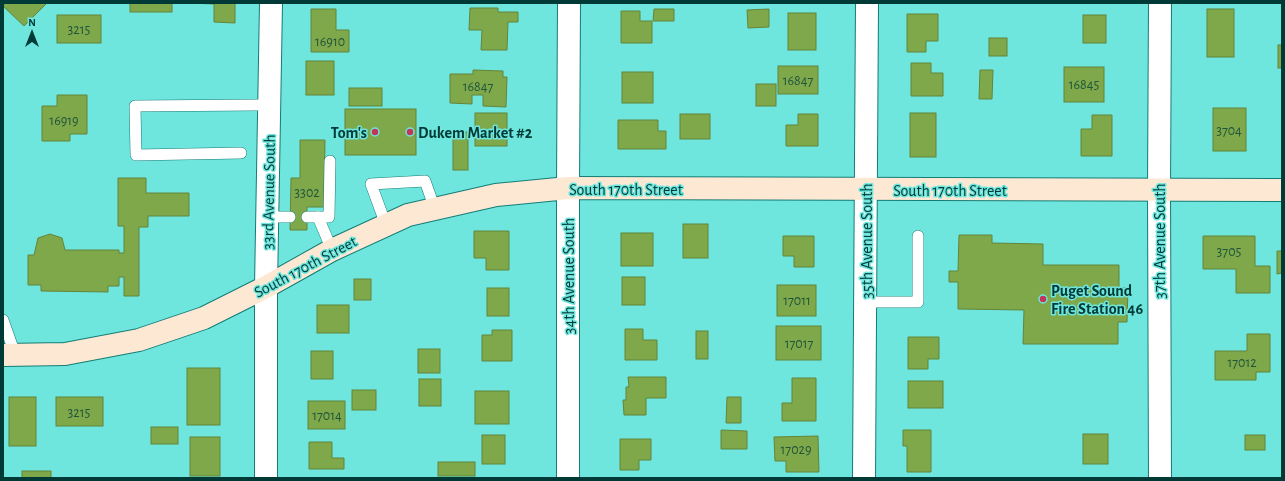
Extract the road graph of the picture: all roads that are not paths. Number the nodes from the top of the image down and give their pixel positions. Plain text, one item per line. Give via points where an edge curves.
1 (271, 3) edge
2 (570, 3) edge
3 (868, 3) edge
4 (1160, 3) edge
5 (269, 105) junction
6 (241, 153) dead end
7 (330, 160) dead end
8 (568, 188) junction
9 (866, 190) junction
10 (1159, 190) junction
11 (1282, 190) edge
12 (435, 209) junction
13 (267, 217) junction
14 (290, 217) dead end
15 (386, 225) junction
16 (918, 236) dead end
17 (332, 250) junction
18 (266, 287) junction
19 (865, 302) junction
20 (3, 320) edge
21 (9, 355) edge
22 (266, 478) edge
23 (568, 478) edge
24 (864, 478) edge
25 (1160, 478) edge

1 - 5 street, 33rd Avenue South
2 - 8 street, 34th Avenue South
3 - 9 street, 35th Avenue South
4 - 10 street, 37th Avenue South
5 - 6 lane via 135,106 136,155
5 - 13 street, 33rd Avenue South
7 - 17 lane via 329,217 313,217
8 - 9 street, South 170th Street
8 - 12 street, South 170th Street via 496,195
8 - 23 street, 34th Avenue South
9 - 10 street, South 170th Street
9 - 19 street, 35th Avenue South
10 - 11 street, South 170th Street
10 - 25 street, 37th Avenue South
12 - 15 street, South 170th Street via 408,215
12 - 15 lane via 425,181 371,184
13 - 14 lane
13 - 18 street, 33rd Avenue South
15 - 17 street, South 170th Street
16 - 19 lane via 918,302
17 - 18 street, South 170th Street
18 - 21 street, South 170th Street via 204,318 139,340 65,354
18 - 22 street, 33rd Avenue South
19 - 24 street, 35th Avenue South
20 - 21 lane

